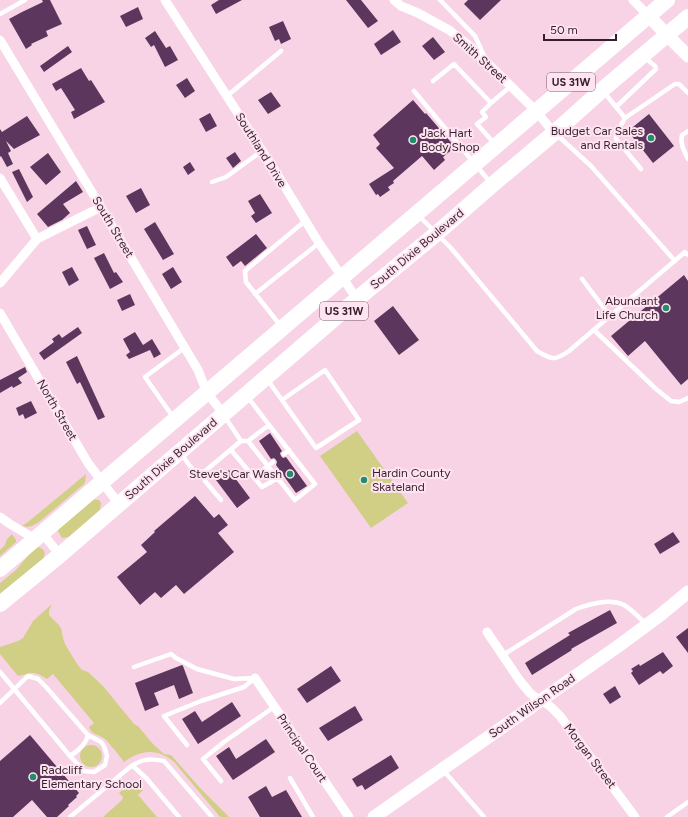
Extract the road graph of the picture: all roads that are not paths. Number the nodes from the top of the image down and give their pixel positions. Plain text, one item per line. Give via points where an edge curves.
1 (26, 0) edge
2 (166, 0) edge
3 (394, 0) edge
4 (440, 0) edge
5 (633, 0) edge
6 (668, 0) edge
7 (0, 14) edge
8 (649, 16) junction
9 (688, 17) edge
10 (667, 35) junction
11 (0, 40) edge
12 (281, 51) dead end
13 (643, 56) junction
14 (688, 56) edge
15 (487, 63) junction
16 (433, 81) dead end
17 (511, 86) junction
18 (602, 90) junction
19 (414, 91) dead end
20 (688, 93) edge
21 (227, 96) junction
22 (491, 103) junction
23 (616, 106) junction
24 (536, 111) junction
25 (624, 118) junction
26 (688, 131) edge
27 (554, 133) junction
28 (497, 146) junction
29 (262, 151) junction
30 (688, 159) edge
31 (475, 165) junction
32 (641, 169) dead end
33 (0, 178) edge
34 (212, 182) dead end
35 (492, 185) junction
36 (101, 207) junction
37 (417, 214) junction
38 (305, 221) junction
39 (436, 234) junction
40 (37, 239) junction
41 (319, 243) junction
42 (688, 255) edge
43 (675, 261) junction
44 (342, 278) junction
45 (582, 279) dead end
46 (0, 283) edge
47 (255, 294) junction
48 (357, 299) junction
49 (0, 313) edge
50 (610, 316) junction
51 (282, 328) junction
52 (594, 330) junction
53 (184, 348) junction
54 (266, 378) junction
55 (207, 393) junction
56 (246, 395) junction
57 (688, 398) edge
58 (282, 400) junction
59 (223, 413) junction
60 (175, 420) junction
61 (270, 425) junction
62 (241, 441) junction
63 (248, 441) junction
64 (231, 450) junction
65 (289, 450) junction
66 (179, 452) junction
67 (284, 454) dead end
68 (274, 462) dead end
69 (268, 466) junction
70 (204, 472) junction
71 (254, 477) junction
72 (278, 478) junction
73 (102, 482) junction
74 (221, 500) dead end
75 (118, 503) junction
76 (0, 517) edge
77 (39, 536) junction
78 (60, 555) junction
79 (0, 569) edge
80 (688, 592) edge
81 (0, 604) edge
82 (646, 625) junction
83 (487, 632) dead end
84 (503, 655) junction
85 (134, 668) dead end
86 (0, 672) edge
87 (255, 678) junction
88 (14, 689) junction
89 (541, 699) junction
90 (0, 703) edge
91 (274, 707) junction
92 (88, 735) junction
93 (187, 745) dead end
94 (70, 756) junction
95 (133, 766) junction
96 (442, 769) junction
97 (290, 778) dead end
98 (221, 782) dead end
99 (688, 802) edge
100 (70, 817) edge
101 (178, 817) edge
102 (212, 817) edge
103 (313, 817) edge
104 (349, 817) edge
105 (374, 817) edge
106 (484, 817) edge
107 (635, 817) edge
108 (668, 817) edge

1 - 7 lane
2 - 21 street, Southland Drive
3 - 15 street, Smith Street via 449,30
4 - 15 lane via 475,36
5 - 8 street
6 - 8 highway, US 31W
8 - 10 main road
8 - 24 highway, US 31W
9 - 10 highway, South Dixie Boulevard / US 31W
10 - 13 highway, South Dixie Boulevard / US 31W
10 - 14 main road
11 - 36 street, South Street
12 - 21 lane
13 - 18 highway, South Dixie Boulevard / US 31W
13 - 23 lane via 656,69
15 - 17 street, Smith Street
16 - 22 lane via 454,64
17 - 22 lane
17 - 24 street, Smith Street
18 - 23 lane
18 - 27 highway, South Dixie Boulevard / US 31W
19 - 31 lane
20 - 25 lane via 679,84 675,84
21 - 29 street, Southland Drive
22 - 28 lane via 482,112 486,117 477,124
23 - 25 lane
24 - 27 street, Smith Street
24 - 28 highway, US 31W
25 - 32 lane via 616,139
26 - 30 lane via 682,135 681,140
27 - 35 highway, South Dixie Boulevard / US 31W
27 - 43 lane via 591,166
28 - 31 highway, US 31W
29 - 34 lane via 226,177
29 - 38 street, Southland Drive
31 - 35 lane
31 - 37 highway, US 31W
33 - 40 street
35 - 39 highway, South Dixie Boulevard / US 31W
36 - 40 street
36 - 53 street, South Street
37 - 39 lane
37 - 44 highway, US 31W
38 - 41 street, Southland Drive
38 - 47 lane via 245,271 246,282
39 - 48 highway, South Dixie Boulevard / US 31W
39 - 52 lane via 451,248 538,351 548,358 559,358
40 - 46 street
41 - 44 street, Southland Drive
41 - 47 lane
42 - 43 lane via 685,252
43 - 50 lane
44 - 48 street, Southland Drive
44 - 51 highway, US 31W
45 - 50 lane
47 - 51 lane
48 - 54 highway, South Dixie Boulevard / US 31W
49 - 73 street, North Street via 88,463
50 - 52 lane
51 - 55 highway, US 31W
52 - 57 lane via 671,401 679,402
53 - 55 street, South Street via 200,374
53 - 60 lane via 145,377
54 - 56 highway, South Dixie Boulevard / US 31W
54 - 58 lane
55 - 59 street, South Street
55 - 60 highway, US 31W
56 - 59 highway, South Dixie Boulevard / US 31W
56 - 61 lane
58 - 58 lane via 316,448 359,420 325,370
59 - 62 lane
59 - 66 highway, South Dixie Boulevard / US 31W
60 - 73 highway, US 31W
61 - 63 lane
61 - 65 lane
62 - 63 lane
62 - 64 lane
63 - 69 lane
64 - 70 lane
64 - 71 lane
65 - 67 lane
65 - 72 lane via 315,484 295,500
66 - 70 lane via 194,470
66 - 75 highway, South Dixie Boulevard / US 31W
68 - 69 lane
69 - 71 lane
69 - 72 lane
70 - 74 lane via 206,481
71 - 72 lane via 262,487
73 - 75 street, North Street
73 - 77 highway, US 31W
75 - 78 highway, South Dixie Boulevard / US 31W
76 - 77 street
77 - 78 street
77 - 79 highway, US 31W
78 - 81 highway, South Dixie Boulevard / US 31W
80 - 82 main road, South Wilson Road
82 - 84 lane via 624,606 615,602 587,606 576,609
82 - 89 main road, South Wilson Road
83 - 84 street, Morgan Street
84 - 89 street, Morgan Street via 530,693
85 - 87 lane via 171,654 197,669 234,680
86 - 88 lane
87 - 91 street, Principal Court
87 - 93 lane via 244,687 164,716
88 - 90 lane
88 - 92 lane via 28,676 38,679
88 - 94 lane
89 - 96 main road, South Wilson Road
89 - 107 street, Morgan Street via 560,716
91 - 98 lane via 203,759
91 - 104 street, Principal Court
92 - 94 lane via 87,740
92 - 94 lane via 104,746 107,756 105,764 94,772 84,771
95 - 100 lane
95 - 101 lane
95 - 102 lane via 146,759 164,761
96 - 105 main road, South Wilson Road
96 - 106 lane
97 - 103 lane
99 - 108 lane

